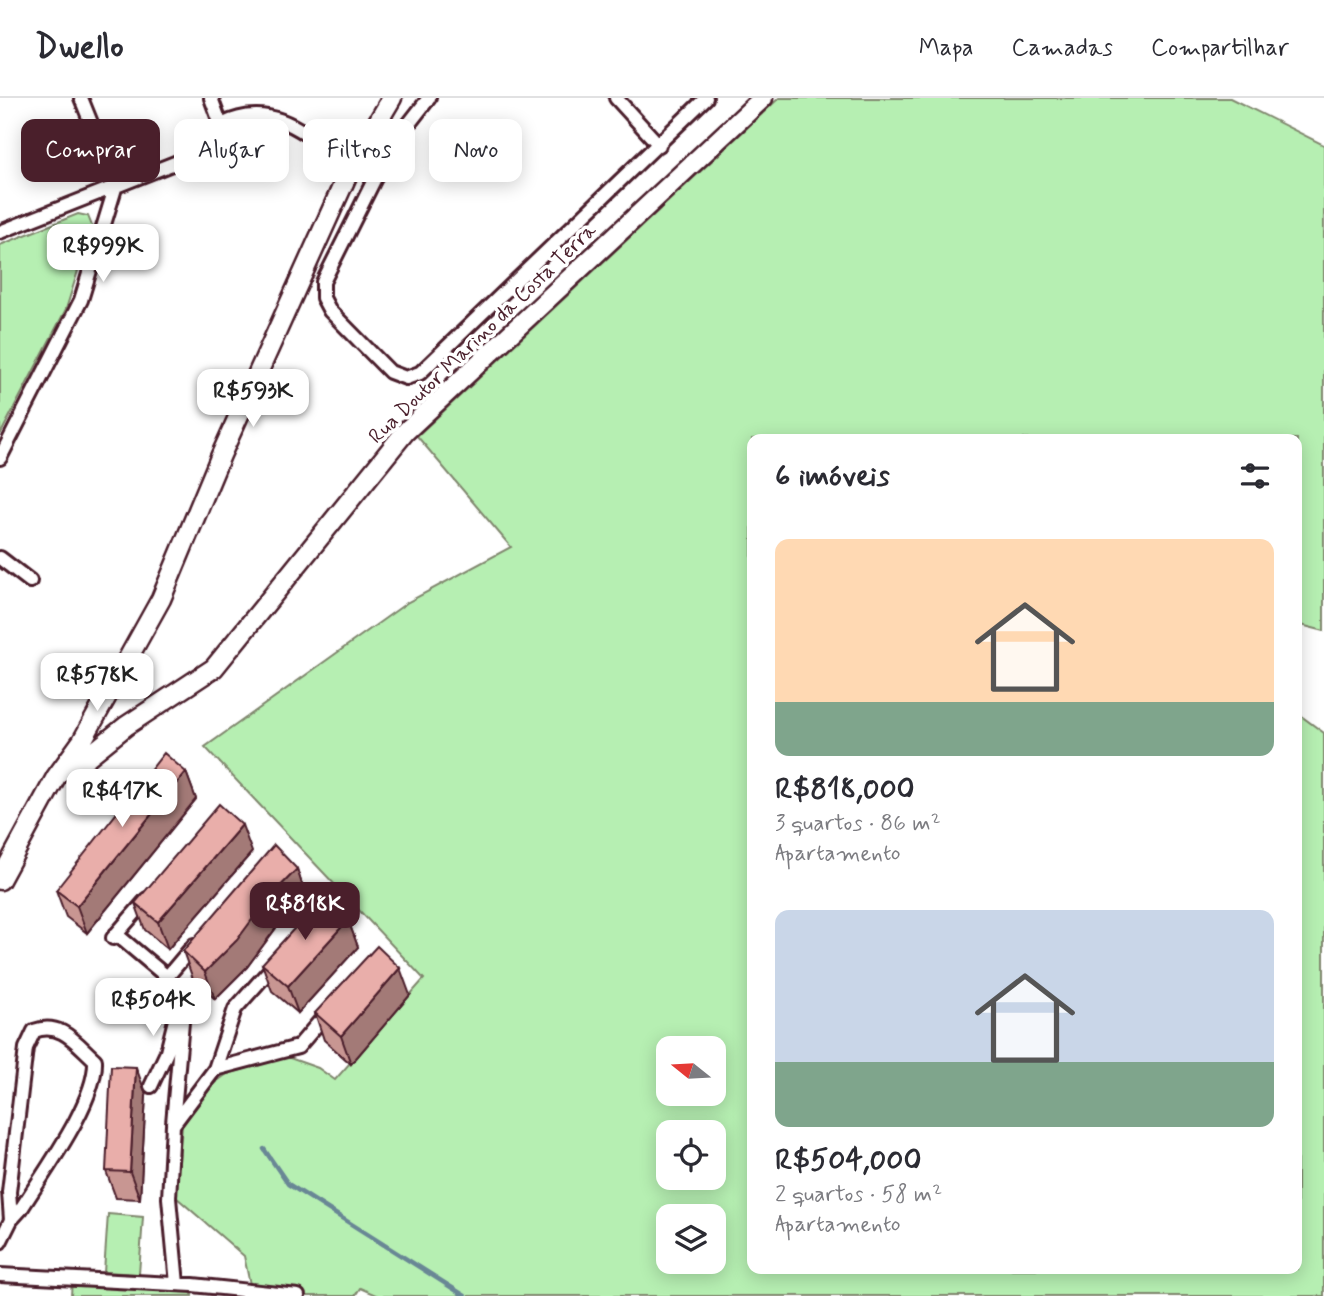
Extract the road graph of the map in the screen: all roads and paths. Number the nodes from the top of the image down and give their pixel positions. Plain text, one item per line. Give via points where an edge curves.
1 (81, 98) edge
2 (211, 98) edge
3 (392, 98) edge
4 (429, 98) edge
5 (616, 98) edge
6 (706, 98) edge
7 (763, 98) edge
8 (219, 119) edge
9 (235, 119) edge
10 (279, 119) edge
11 (380, 119) edge
12 (659, 145) junction
13 (174, 163) edge
14 (344, 182) edge
15 (116, 185) junction
16 (2, 227) edge
17 (0, 458) edge
18 (0, 558) edge
19 (30, 581) dead end
20 (126, 726) junction
21 (82, 741) junction
22 (70, 771) junction
23 (37, 816) junction
24 (0, 880) edge
25 (159, 885) edge
26 (202, 937) edge
27 (289, 948) edge
28 (167, 977) junction
29 (180, 998) junction
30 (340, 999) edge
31 (215, 1069) junction
32 (151, 1087) dead end
33 (173, 1125) junction
34 (10, 1220) junction
35 (0, 1242) edge
36 (0, 1275) edge
37 (177, 1284) junction
38 (298, 1296) edge

1 - 15 street
2 - 8 street
3 - 11 main road
4 - 12 street via 390,148 322,290 330,311 390,372 406,378 420,373
5 - 12 street
6 - 12 street
7 - 20 main road, Rua Doutor Marino da Costa Terra via 405,432 214,668
9 - 10 street via 264,114
13 - 15 street
14 - 21 main road via 161,599
15 - 16 street
15 - 17 street via 80,300
18 - 19 street
20 - 21 main road, Rua Doutor Marino da Costa Terra
20 - 22 main road, Rua Doutor Marino da Costa Terra
21 - 22 main road
21 - 23 main road via 56,777
22 - 23 main road
23 - 24 main road
25 - 28 street via 113,937
26 - 28 street
27 - 31 street via 235,1009
28 - 29 street
29 - 32 street via 167,1052
29 - 33 street
30 - 31 street via 298,1047
31 - 33 street
33 - 37 street via 169,1198
34 - 34 street via 22,1209 95,1076 95,1060 61,1029 47,1026 34,1031 26,1048 9,1192
34 - 35 street
36 - 37 street
37 - 38 street

